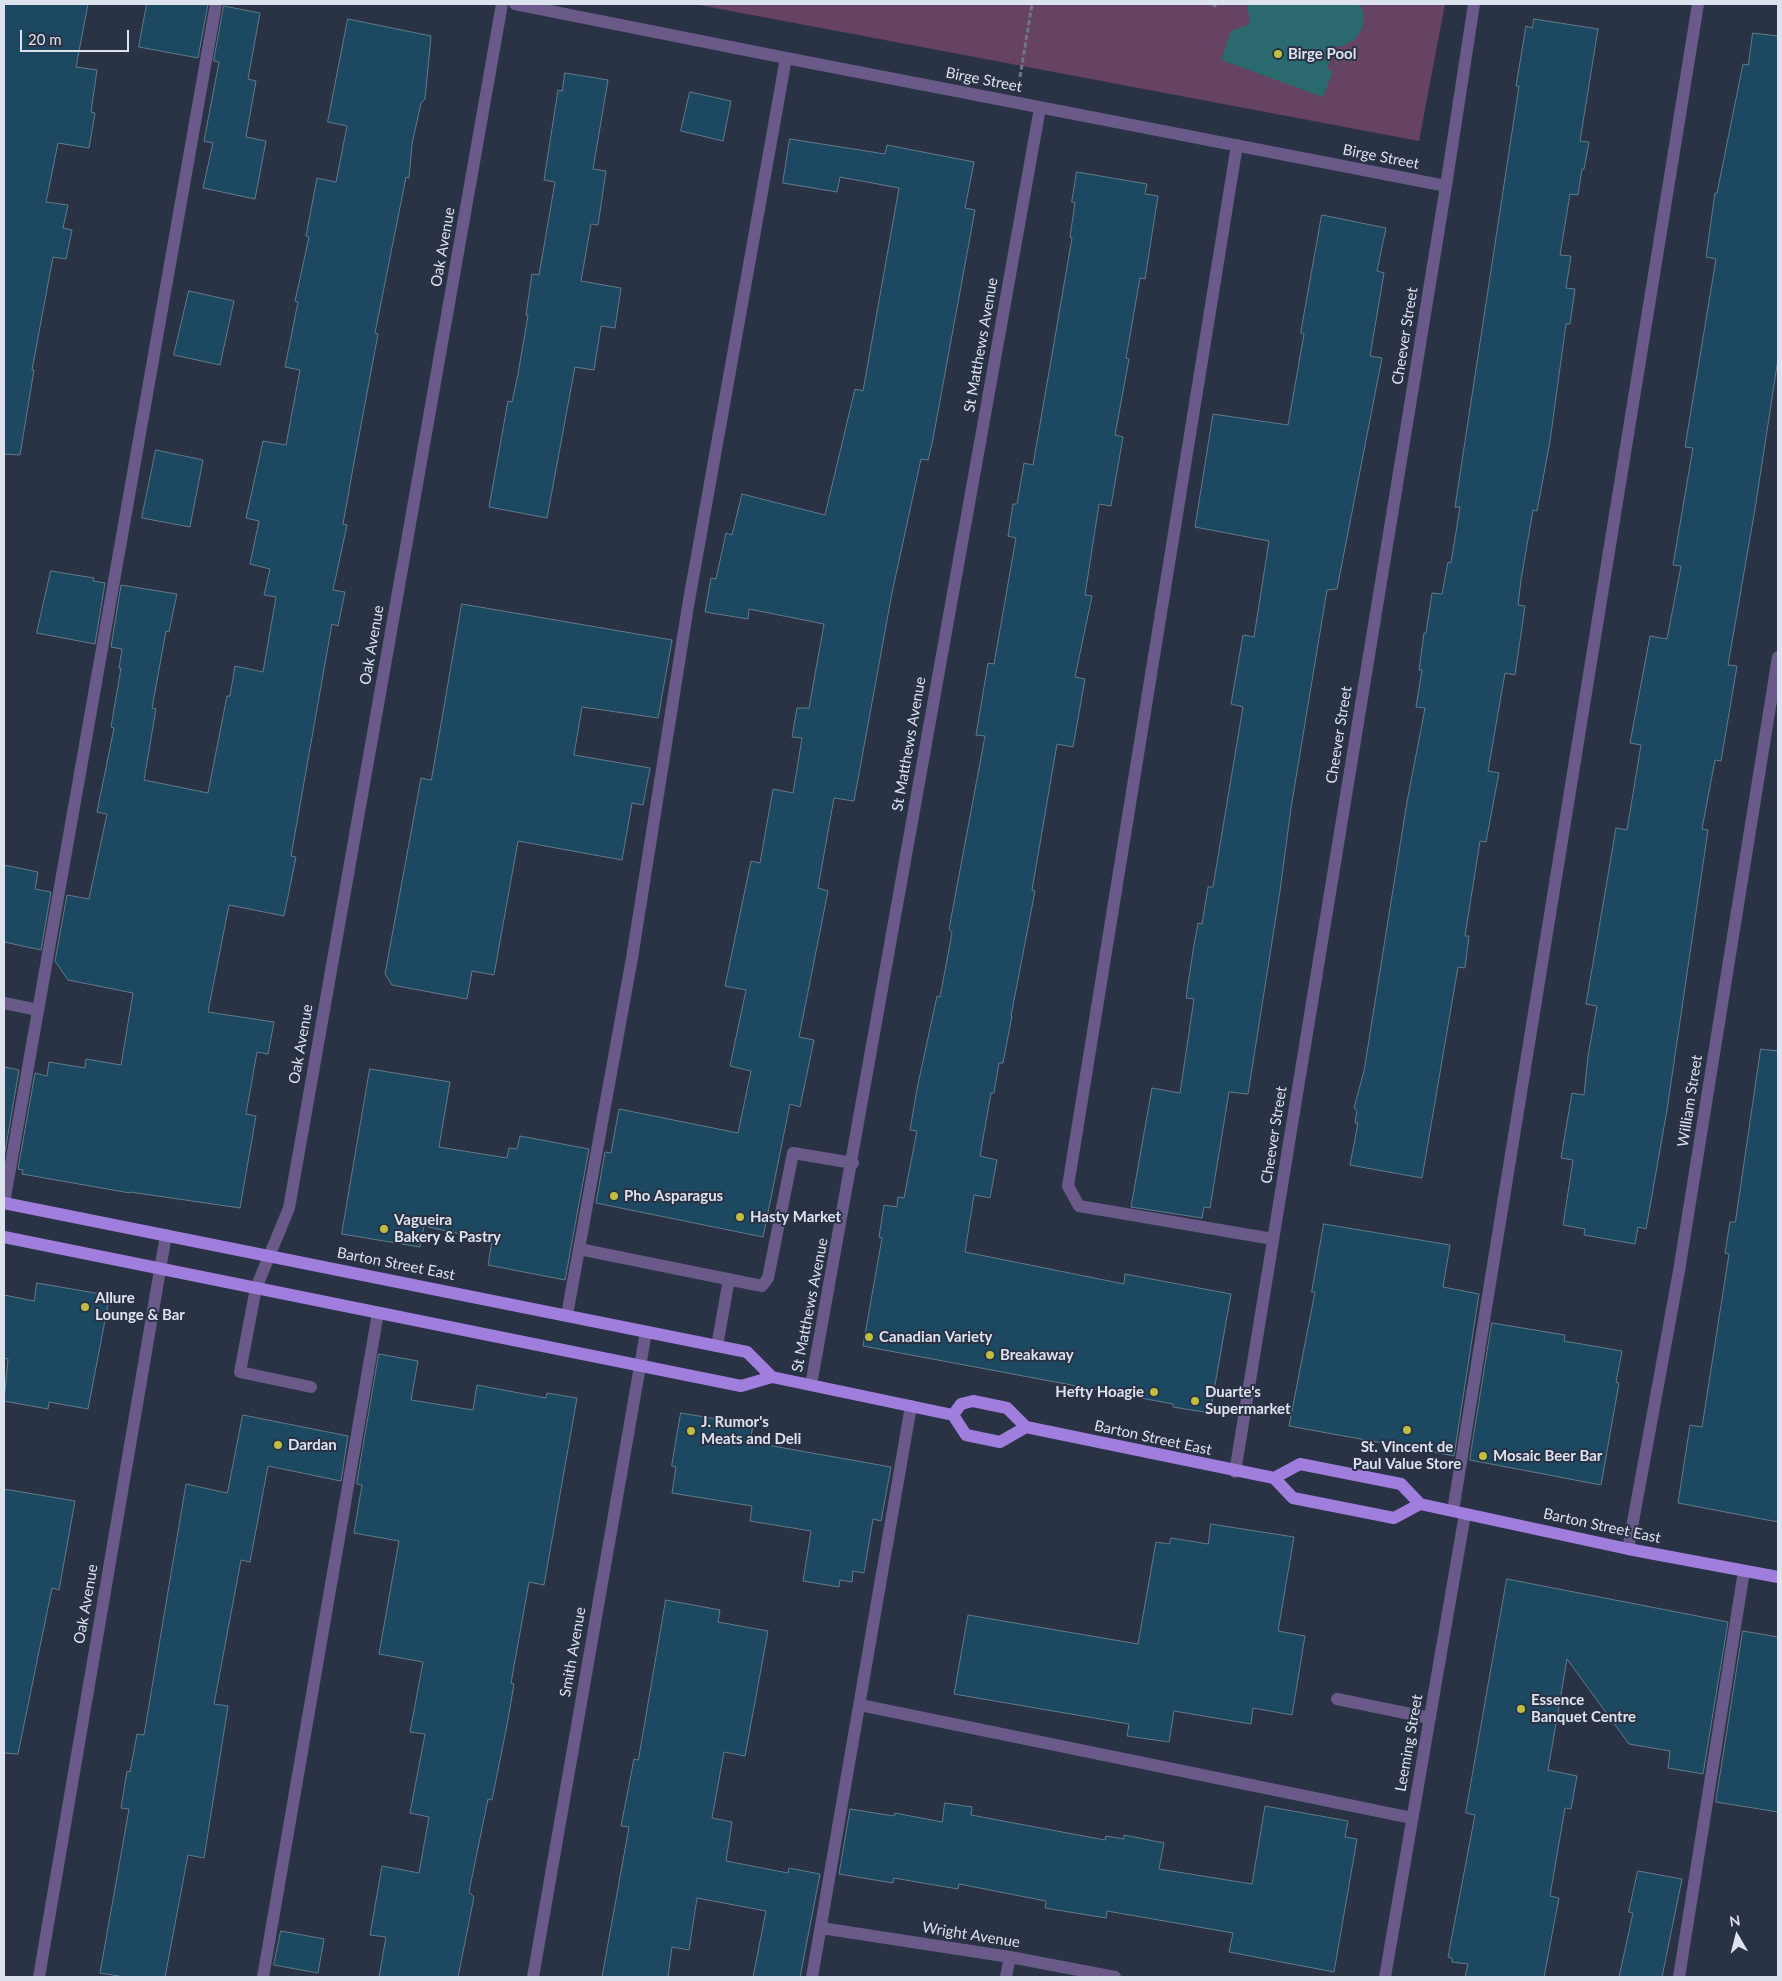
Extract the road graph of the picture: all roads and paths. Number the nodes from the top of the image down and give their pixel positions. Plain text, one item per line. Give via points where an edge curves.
1 (216, 4) edge
2 (502, 4) edge
3 (516, 4) edge
4 (1032, 4) edge
5 (1212, 4) edge
6 (1474, 4) edge
7 (1698, 4) edge
8 (1217, 7) dead end
9 (786, 58) junction
10 (1016, 103) junction
11 (1040, 108) junction
12 (1237, 146) junction
13 (1446, 186) junction
14 (1778, 657) edge
15 (4, 1003) edge
16 (38, 1010) junction
17 (852, 1163) junction
18 (4, 1203) edge
19 (166, 1236) junction
20 (4, 1237) edge
21 (1273, 1239) junction
22 (579, 1249) junction
23 (268, 1255) junction
24 (160, 1268) junction
25 (728, 1279) junction
26 (256, 1288) junction
27 (378, 1313) junction
28 (567, 1315) junction
29 (646, 1332) junction
30 (717, 1346) junction
31 (640, 1368) junction
32 (772, 1377) junction
33 (811, 1385) junction
34 (311, 1387) dead end
35 (911, 1406) junction
36 (953, 1415) junction
37 (1026, 1427) junction
38 (1234, 1472) junction
39 (1274, 1478) junction
40 (1420, 1504) junction
41 (1459, 1512) junction
42 (1628, 1549) junction
43 (1744, 1571) junction
44 (1778, 1578) edge
45 (1337, 1699) dead end
46 (860, 1705) junction
47 (1430, 1718) junction
48 (1412, 1818) junction
49 (821, 1928) junction
50 (1010, 1957) junction
51 (39, 1977) edge
52 (263, 1977) edge
53 (533, 1977) edge
54 (812, 1977) edge
55 (1006, 1977) edge
56 (1116, 1977) edge
57 (1384, 1977) edge
58 (1679, 1977) edge

1 - 16 street
2 - 23 street, Oak Avenue via 288,1208
3 - 9 street, Birge Street
4 - 10 path
5 - 8 path
6 - 13 street, Cheever Street
7 - 41 street, Leeming Street
9 - 10 street, Birge Street
9 - 22 street via 688,606 632,958
10 - 11 street, Birge Street
11 - 12 street, Birge Street
11 - 17 street, St Matthews Avenue
12 - 13 street, Birge Street
12 - 21 street via 1068,1186 1079,1206
13 - 21 street, Cheever Street
14 - 42 street, William Street via 1678,1271
15 - 16 street
16 - 18 street
17 - 25 street via 793,1153 768,1278 762,1286
17 - 33 street, St Matthews Avenue
18 - 19 main road, Barton Street East
19 - 23 main road, Barton Street East
19 - 24 street, Oak Avenue
20 - 24 main road
21 - 38 street, Cheever Street
22 - 25 street
22 - 28 street
23 - 26 street, Oak Avenue
23 - 28 main road, Barton Street East
24 - 26 main road
24 - 51 street, Oak Avenue
25 - 30 street
26 - 27 main road
26 - 34 street, Oak Avenue via 240,1372
27 - 31 main road
27 - 52 street
28 - 29 main road, Barton Street East
29 - 30 main road, Barton Street East
29 - 31 street, Smith Avenue
30 - 32 main road, Barton Street East via 747,1352
31 - 32 main road via 740,1386
31 - 53 street, Smith Avenue
32 - 33 main road
33 - 35 main road
35 - 36 main road
35 - 46 street
36 - 37 main road via 960,1404 973,1401 1007,1408
36 - 37 main road via 966,1435 1000,1442
37 - 38 main road, Barton Street East
38 - 39 main road, Barton Street East
39 - 40 main road via 1293,1498 1394,1518
39 - 40 main road via 1300,1464 1401,1484
40 - 41 main road, Barton Street East
41 - 42 main road, Barton Street East
41 - 47 street, Leeming Street
42 - 43 main road, Barton Street East
43 - 44 main road, Barton Street East
43 - 58 street
45 - 47 street
46 - 48 street
46 - 49 street
47 - 48 street, Leeming Street
48 - 57 street, Leeming Street
49 - 50 street, Wright Avenue
49 - 54 street
50 - 55 street
50 - 56 street, Wright Avenue

